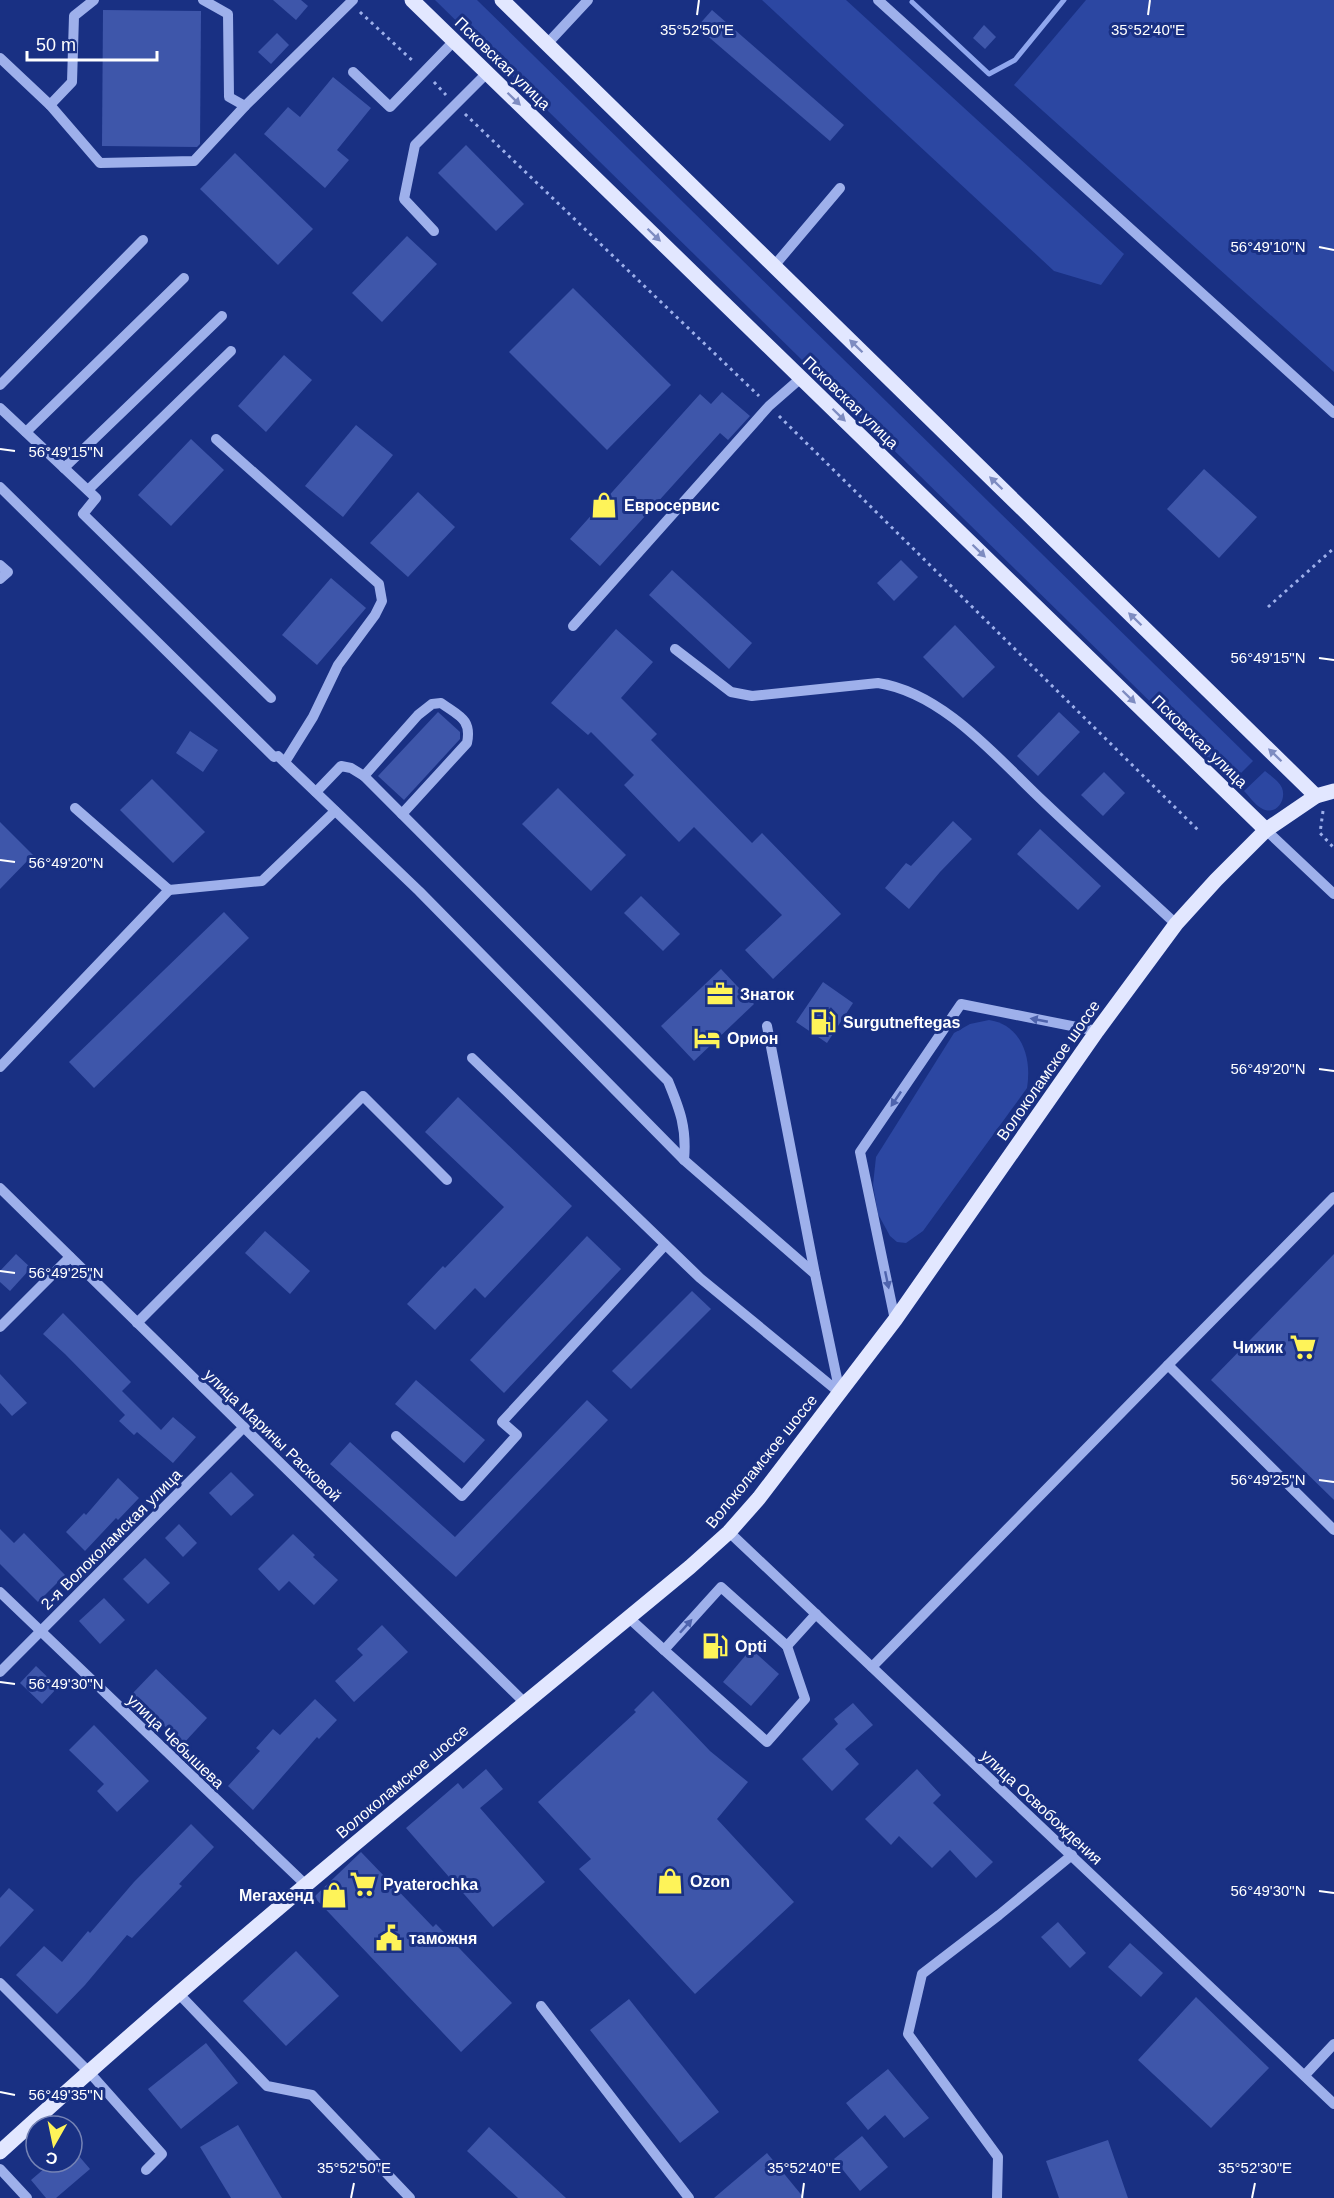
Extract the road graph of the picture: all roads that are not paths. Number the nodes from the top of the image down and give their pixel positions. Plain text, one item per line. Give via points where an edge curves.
1 (94, 0) edge
2 (202, 0) edge
3 (352, 0) edge
4 (412, 0) edge
5 (502, 0) edge
6 (588, 0) edge
7 (886, 3) edge
8 (454, 41) junction
9 (547, 44) junction
10 (0, 58) edge
11 (353, 72) dead end
12 (487, 73) junction
13 (50, 105) junction
14 (245, 106) junction
15 (840, 188) dead end
16 (434, 231) dead end
17 (143, 240) dead end
18 (774, 266) junction
19 (184, 278) dead end
20 (222, 316) dead end
21 (231, 351) dead end
22 (801, 378) junction
23 (0, 385) edge
24 (0, 408) edge
25 (1334, 413) edge
26 (26, 432) junction
27 (216, 440) dead end
28 (64, 468) junction
29 (0, 487) edge
30 (88, 490) junction
31 (0, 565) edge
32 (0, 579) edge
33 (573, 626) dead end
34 (675, 649) dead end
35 (271, 698) dead end
36 (285, 762) junction
37 (364, 776) junction
38 (1334, 791) edge
39 (316, 792) junction
40 (1316, 796) junction
41 (75, 808) dead end
42 (335, 811) junction
43 (402, 814) junction
44 (1266, 830) junction
45 (169, 890) junction
46 (1334, 894) edge
47 (1176, 924) junction
48 (767, 1026) dead end
49 (1097, 1031) junction
50 (472, 1058) dead end
51 (0, 1067) edge
52 (684, 1160) junction
53 (447, 1180) dead end
54 (0, 1188) edge
55 (1334, 1197) edge
56 (665, 1245) junction
57 (70, 1257) junction
58 (815, 1274) junction
59 (895, 1320) junction
60 (137, 1323) junction
61 (0, 1327) edge
62 (1168, 1365) junction
63 (840, 1393) junction
64 (244, 1427) junction
65 (396, 1436) dead end
66 (1334, 1530) edge
67 (729, 1532) junction
68 (0, 1592) edge
69 (816, 1614) junction
70 (629, 1618) junction
71 (40, 1632) junction
72 (787, 1646) junction
73 (664, 1650) junction
74 (872, 1667) junction
75 (0, 1672) edge
76 (525, 1703) junction
77 (1071, 1855) junction
78 (306, 1885) junction
79 (0, 1983) edge
80 (178, 1994) junction
81 (541, 2006) dead end
82 (1334, 2044) edge
83 (89, 2072) junction
84 (1305, 2075) junction
85 (1334, 2104) edge
86 (0, 2152) edge
87 (0, 2169) edge
88 (146, 2170) dead end
89 (27, 2198) edge
90 (410, 2198) edge
91 (688, 2198) edge
92 (997, 2198) edge

1 - 13 street via 74,16 72,82
2 - 14 street via 228,15 229,97
3 - 14 street
4 - 8 main road, Псковская улица
5 - 9 main road
6 - 9 street
7 - 25 street
8 - 11 street via 390,107
8 - 12 main road, Псковская улица
9 - 18 main road
10 - 13 street
12 - 16 street via 415,145 404,199
12 -> 22 main road, Псковская улица
13 - 14 street via 100,163 194,161
15 - 18 street
17 - 23 street
40 -> 18 main road
19 - 26 street
20 - 28 street
21 - 30 street
22 - 33 street via 769,406
22 -> 44 main road, Псковская улица
24 - 26 street
26 - 28 street
27 - 36 street via 379,584 382,601 375,615 338,665
28 - 30 street
29 - 36 street via 274,757
30 - 35 street via 96,498 83,514
31 - 32 street via 8,572
34 - 47 street via 731,692 753,696 879,683 914,693 956,720 998,757
36 - 39 street
37 - 39 street via 341,766
37 - 43 street
37 - 43 street via 432,704 441,703 467,722 468,743
38 - 40 main road, Волоколамское шоссе
39 - 42 street
40 - 44 main road, Волоколамское шоссе
41 - 45 street
42 - 45 street via 262,881
42 - 52 street
43 - 52 street via 668,1081 682,1114
44 - 46 street
44 - 47 main road, Волоколамское шоссе
45 - 51 street
47 - 49 main road, Волоколамское шоссе
48 - 58 street
49 - 59 main road, Волоколамское шоссе
49 -> 59 street via 961,1004 860,1152
50 - 56 street
52 - 58 street
53 - 60 street via 363,1096
54 - 57 street, улица Марины Расковой
55 - 62 street
56 - 63 street
56 - 65 street via 502,1422 518,1436 462,1496
57 - 60 street, улица Марины Расковой
57 - 61 street
58 - 63 street
59 - 63 main road, Волоколамское шоссе
60 - 64 street, улица Марины Расковой
62 - 66 street
62 - 74 street
63 - 67 main road, Волоколамское шоссе
64 - 71 street, 2-я Волоколамская улица
64 - 76 street, улица Марины Расковой
67 - 69 street, улица Освобождения
67 - 70 main road, Волоколамское шоссе
68 - 71 street, улица Чебышева
69 - 72 street
69 - 74 street, улица Освобождения
70 - 73 street
70 - 76 main road, Волоколамское шоссе
71 - 75 street, 2-я Волоколамская улица
71 - 78 street, улица Чебышева
73 -> 72 street via 721,1587
72 - 73 street via 805,1699 767,1742
74 - 77 street, улица Освобождения
76 - 78 main road, Волоколамское шоссе
77 - 84 street, улица Освобождения
77 - 92 street via 922,1974 908,2034 998,2157
78 - 80 main road, Волоколамское шоссе
79 - 83 street
80 - 83 main road, Волоколамское шоссе
80 - 90 street via 267,2086 312,2095
81 - 91 street
82 - 84 street
83 - 86 main road, Волоколамское шоссе
83 - 88 street via 162,2154
84 - 85 street, улица Освобождения
87 - 89 street

